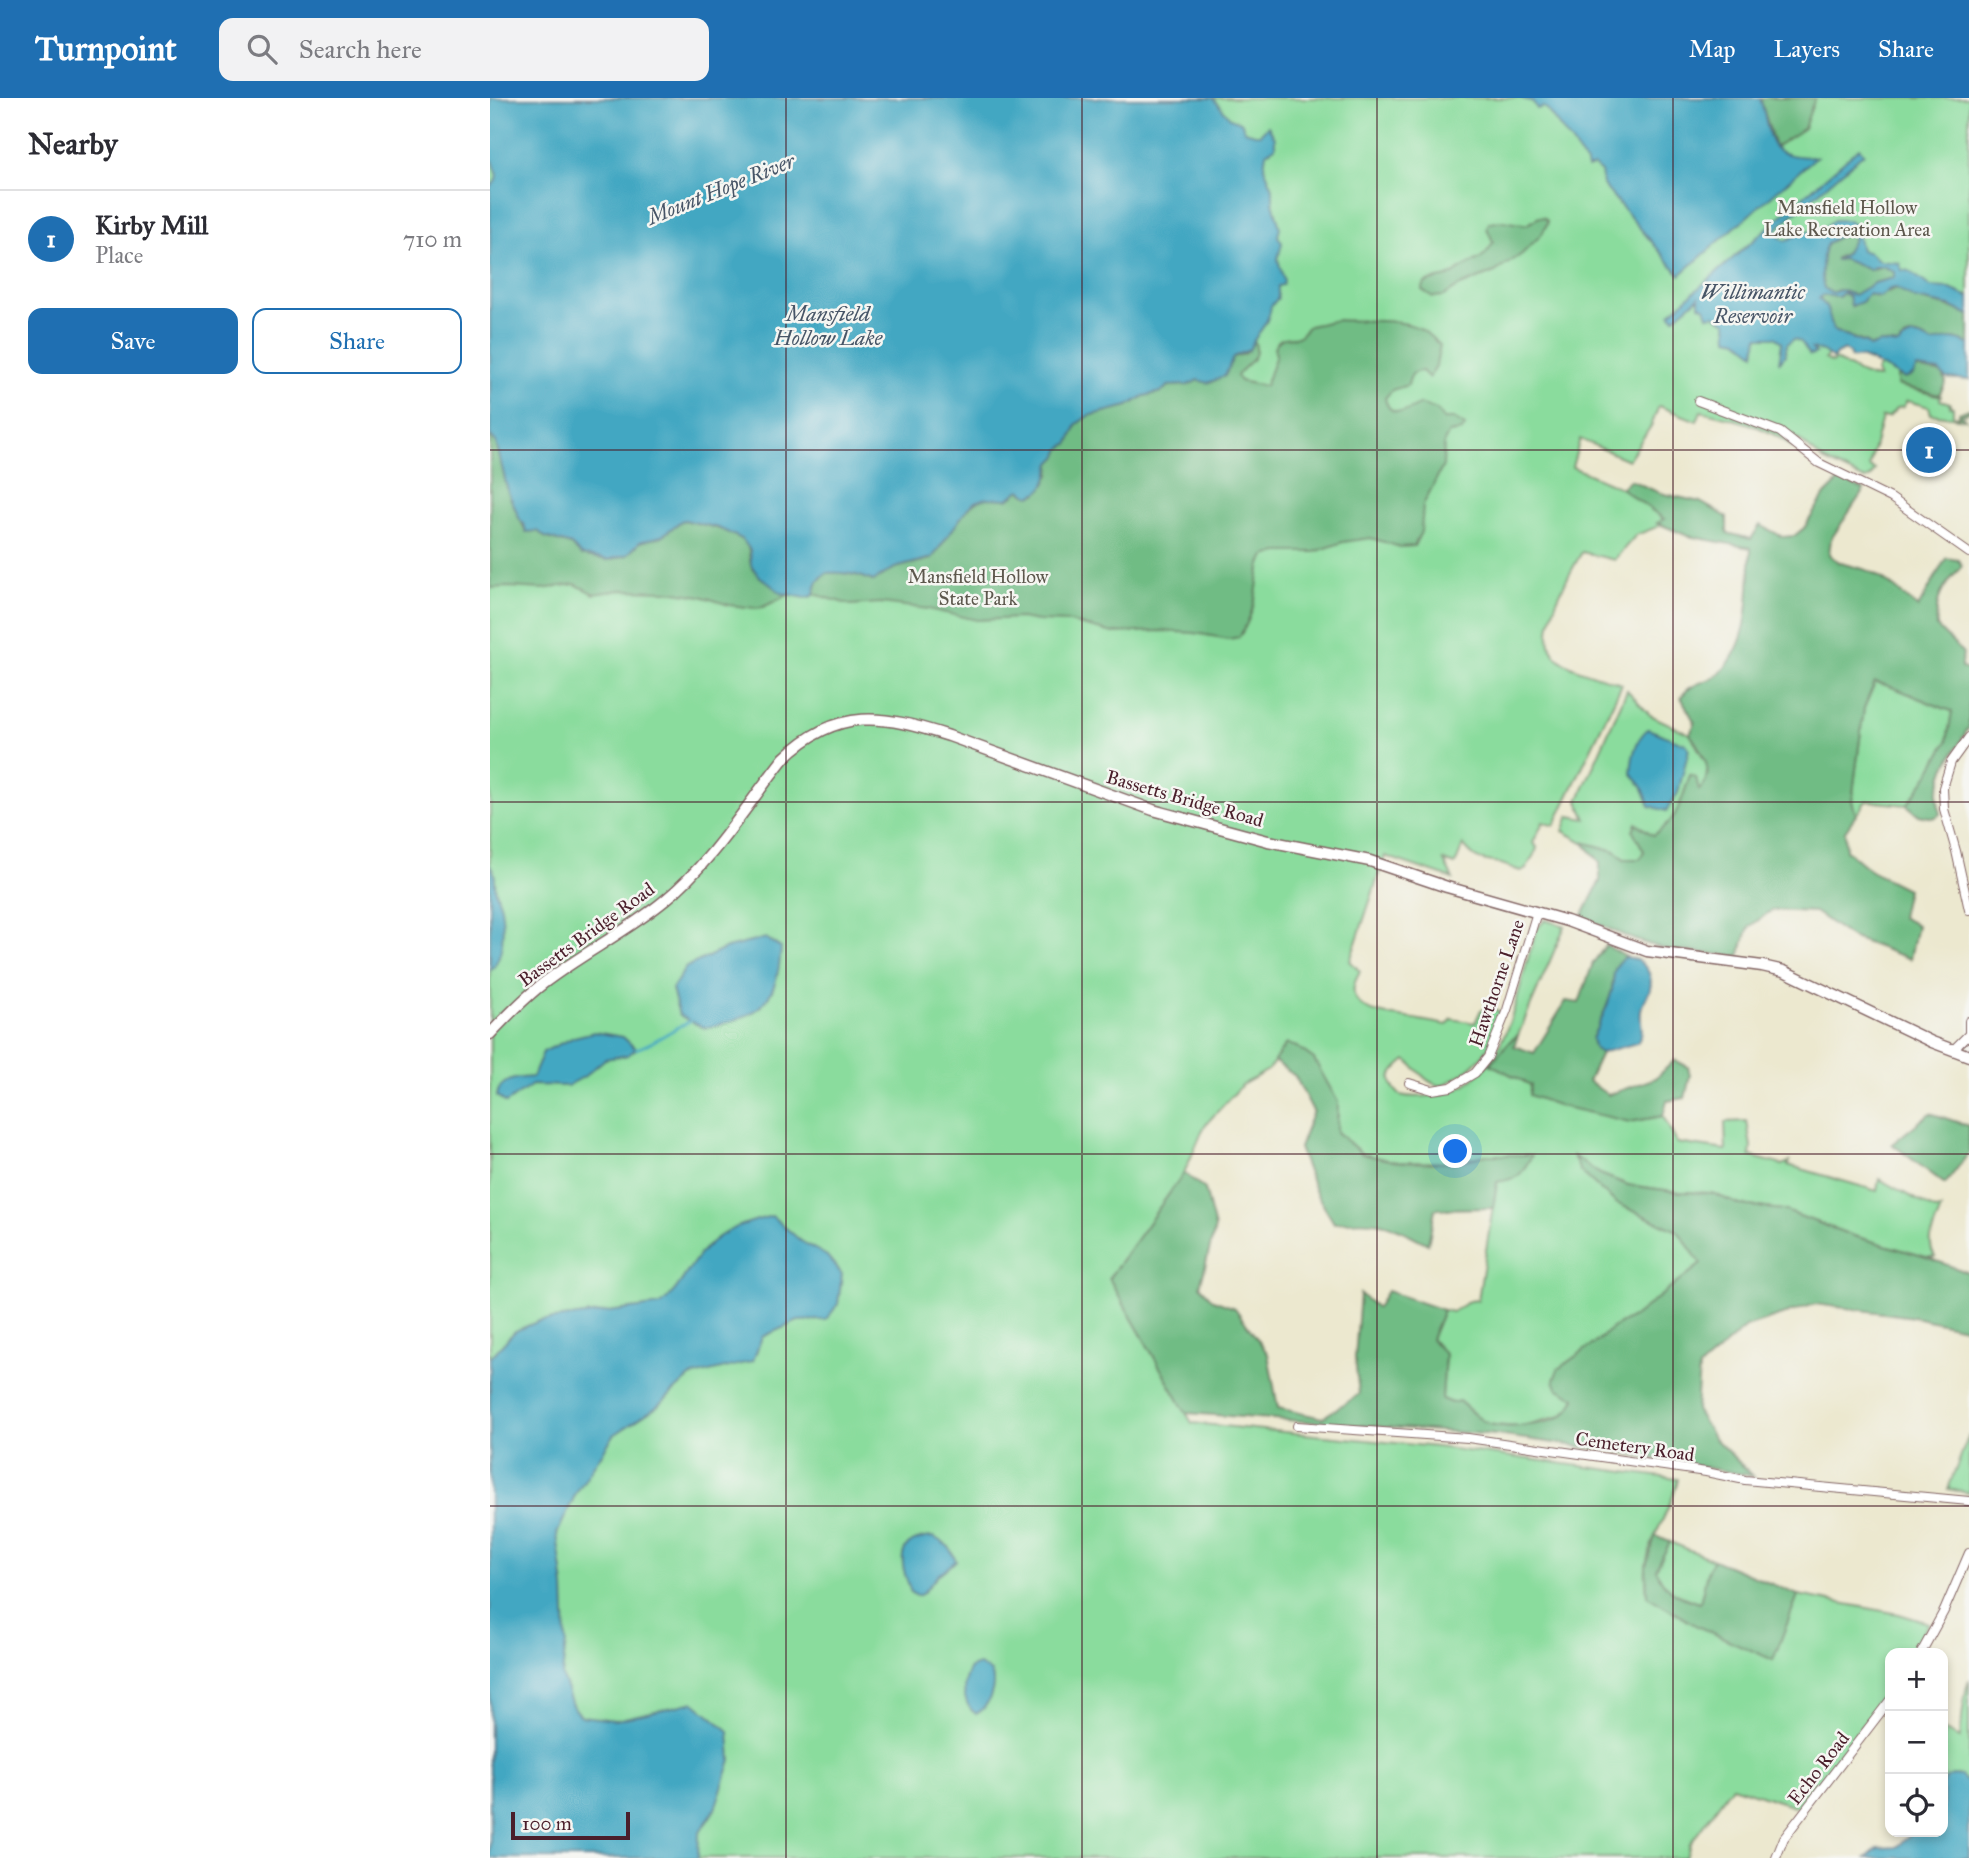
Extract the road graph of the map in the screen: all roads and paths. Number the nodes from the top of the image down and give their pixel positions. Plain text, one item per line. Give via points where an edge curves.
1 (1698, 401) dead end
2 (1969, 552) edge
3 (1969, 737) edge
4 (1969, 911) edge
5 (1536, 912) junction
6 (1969, 1021) edge
7 (490, 1034) edge
8 (1968, 1036) edge
9 (1952, 1050) junction
10 (1969, 1056) edge
11 (1409, 1083) dead end
12 (1297, 1426) dead end
13 (1969, 1501) edge
14 (1969, 1553) edge
15 (1924, 1648) edge
16 (1885, 1707) edge
17 (1776, 1858) edge

1 - 2 street via 1780,432 1816,461 1891,498
3 - 4 street via 1951,762 1943,788
5 - 7 street, Bassetts Bridge Road via 1370,861 1243,835 1153,810 917,726 858,719 827,727 795,747 675,891 543,983
5 - 9 street, Bassetts Bridge Road via 1647,951 1784,971
5 - 11 street, Hawthorne Lane via 1488,1057 1475,1073 1451,1087 1432,1090
6 - 8 street
8 - 9 street
9 - 10 street, Bassetts Bridge Road
12 - 13 street, Cemetery Road via 1468,1438 1745,1480
14 - 15 street
16 - 17 street, Echo Road via 1784,1838

